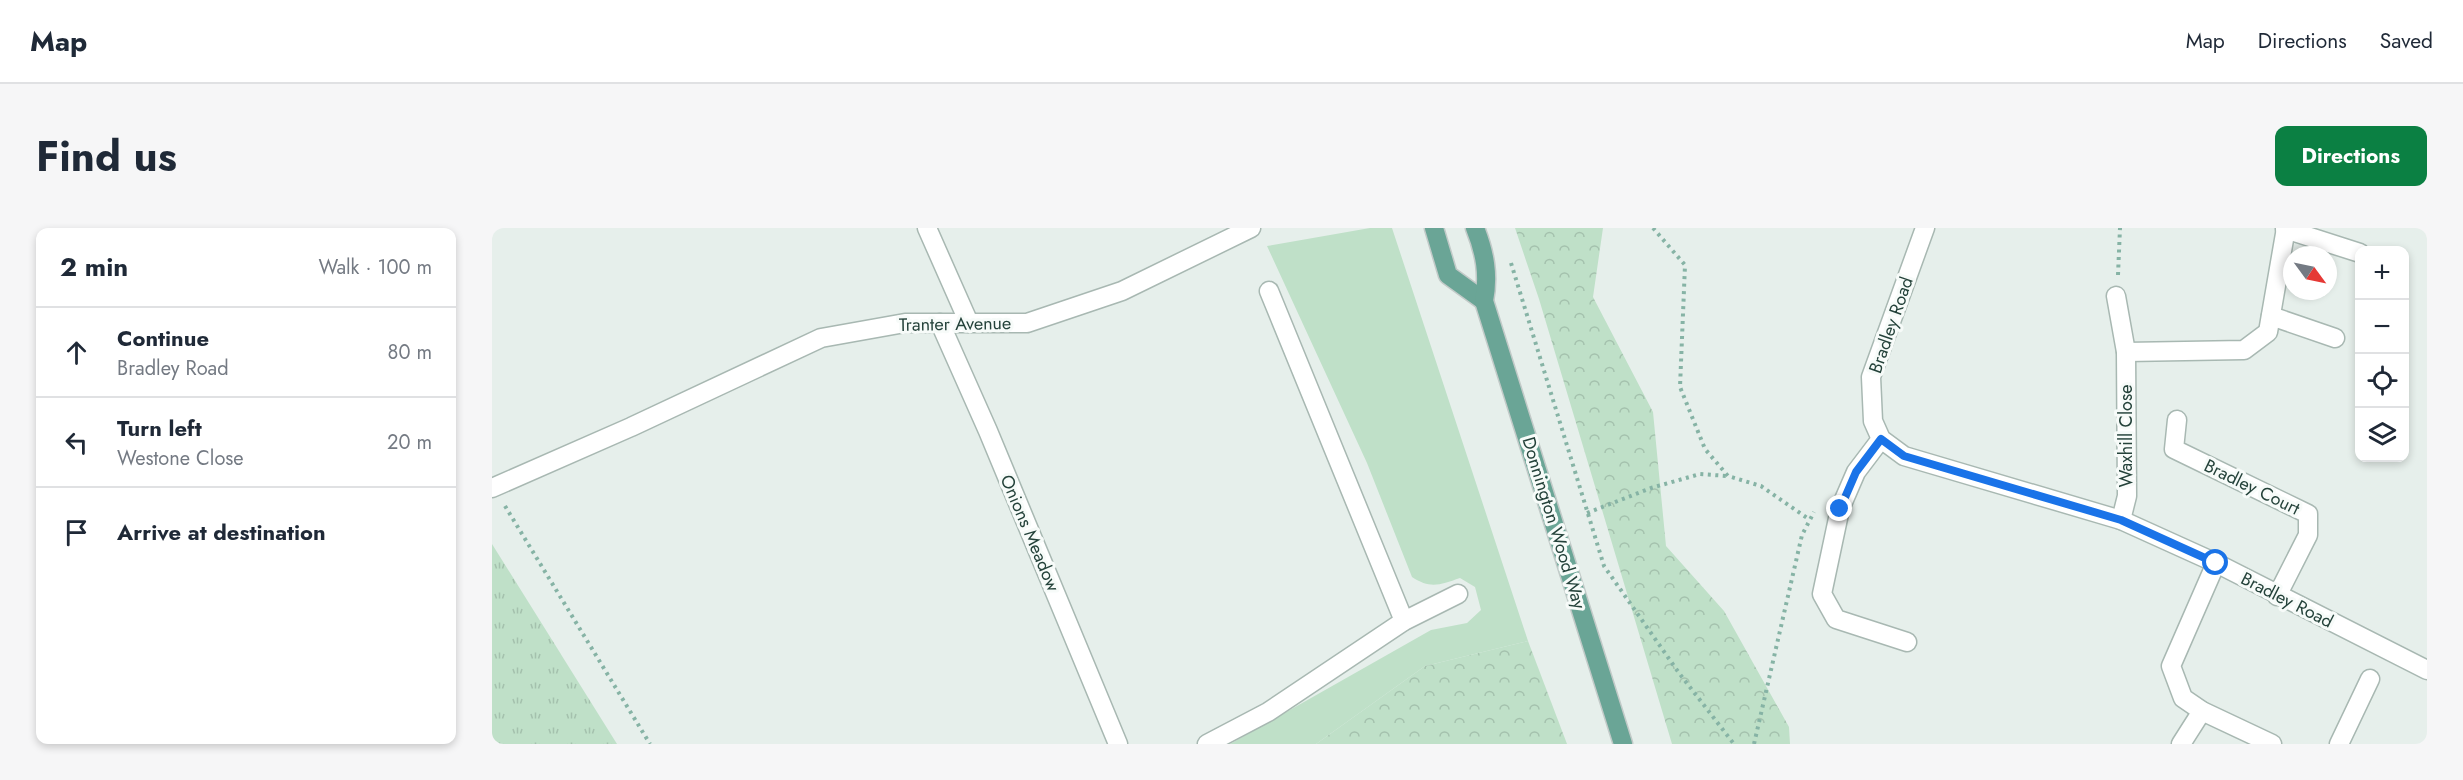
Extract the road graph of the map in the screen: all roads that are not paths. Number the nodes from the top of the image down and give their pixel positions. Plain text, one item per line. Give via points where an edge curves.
1 (927, 228) edge
2 (1251, 228) edge
3 (1434, 228) edge
4 (1475, 228) edge
5 (1925, 228) edge
6 (2285, 228) edge
7 (2355, 251) edge
8 (1269, 291) dead end
9 (2116, 296) road end
10 (1484, 301) junction
11 (2271, 316) junction
12 (940, 323) junction
13 (969, 323) junction
14 (2335, 338) dead end
15 (2126, 352) junction
16 (2177, 420) dead end
17 (1881, 439) junction
18 (493, 487) edge
19 (2121, 520) junction
20 (2216, 563) junction
21 (1458, 594) dead end
22 (2277, 596) junction
23 (1404, 621) junction
24 (1907, 642) dead end
25 (2427, 670) edge
26 (2370, 679) dead end
27 (2202, 711) junction
28 (2341, 740) edge
29 (1118, 744) edge
30 (1207, 744) edge
31 (1623, 744) edge
32 (2181, 744) edge
33 (2272, 744) edge

1 - 13 street
2 - 13 street, Tranter Avenue via 1112,294 1027,323
3 - 10 main road via 1448,275
4 - 10 main road, Donnington Wood Way via 1486,260
5 - 17 street, Bradley Road via 1871,377 1873,421
6 - 7 street
6 - 11 street
8 - 23 street
9 - 15 street, Waxhill Close
10 - 31 main road, Donnington Wood Way
11 - 14 street
11 - 15 street via 2268,332 2244,350
12 - 13 street, Tranter Avenue
12 - 18 street, Tranter Avenue via 905,323 821,338
12 - 29 street, Onions Meadow
15 - 19 street, Waxhill Close via 2127,496
16 - 22 street, Bradley Court via 2174,449 2308,514 2308,535
17 - 19 street, Bradley Road via 1904,456
17 - 24 street via 1856,472 1840,509 1822,594 1836,619
19 - 20 street, Bradley Road
20 - 22 street, Bradley Road
20 - 27 street via 2171,666 2183,698
21 - 23 street
22 - 25 street, Bradley Road
23 - 30 street via 1268,712
26 - 28 street
27 - 32 street
27 - 33 street

